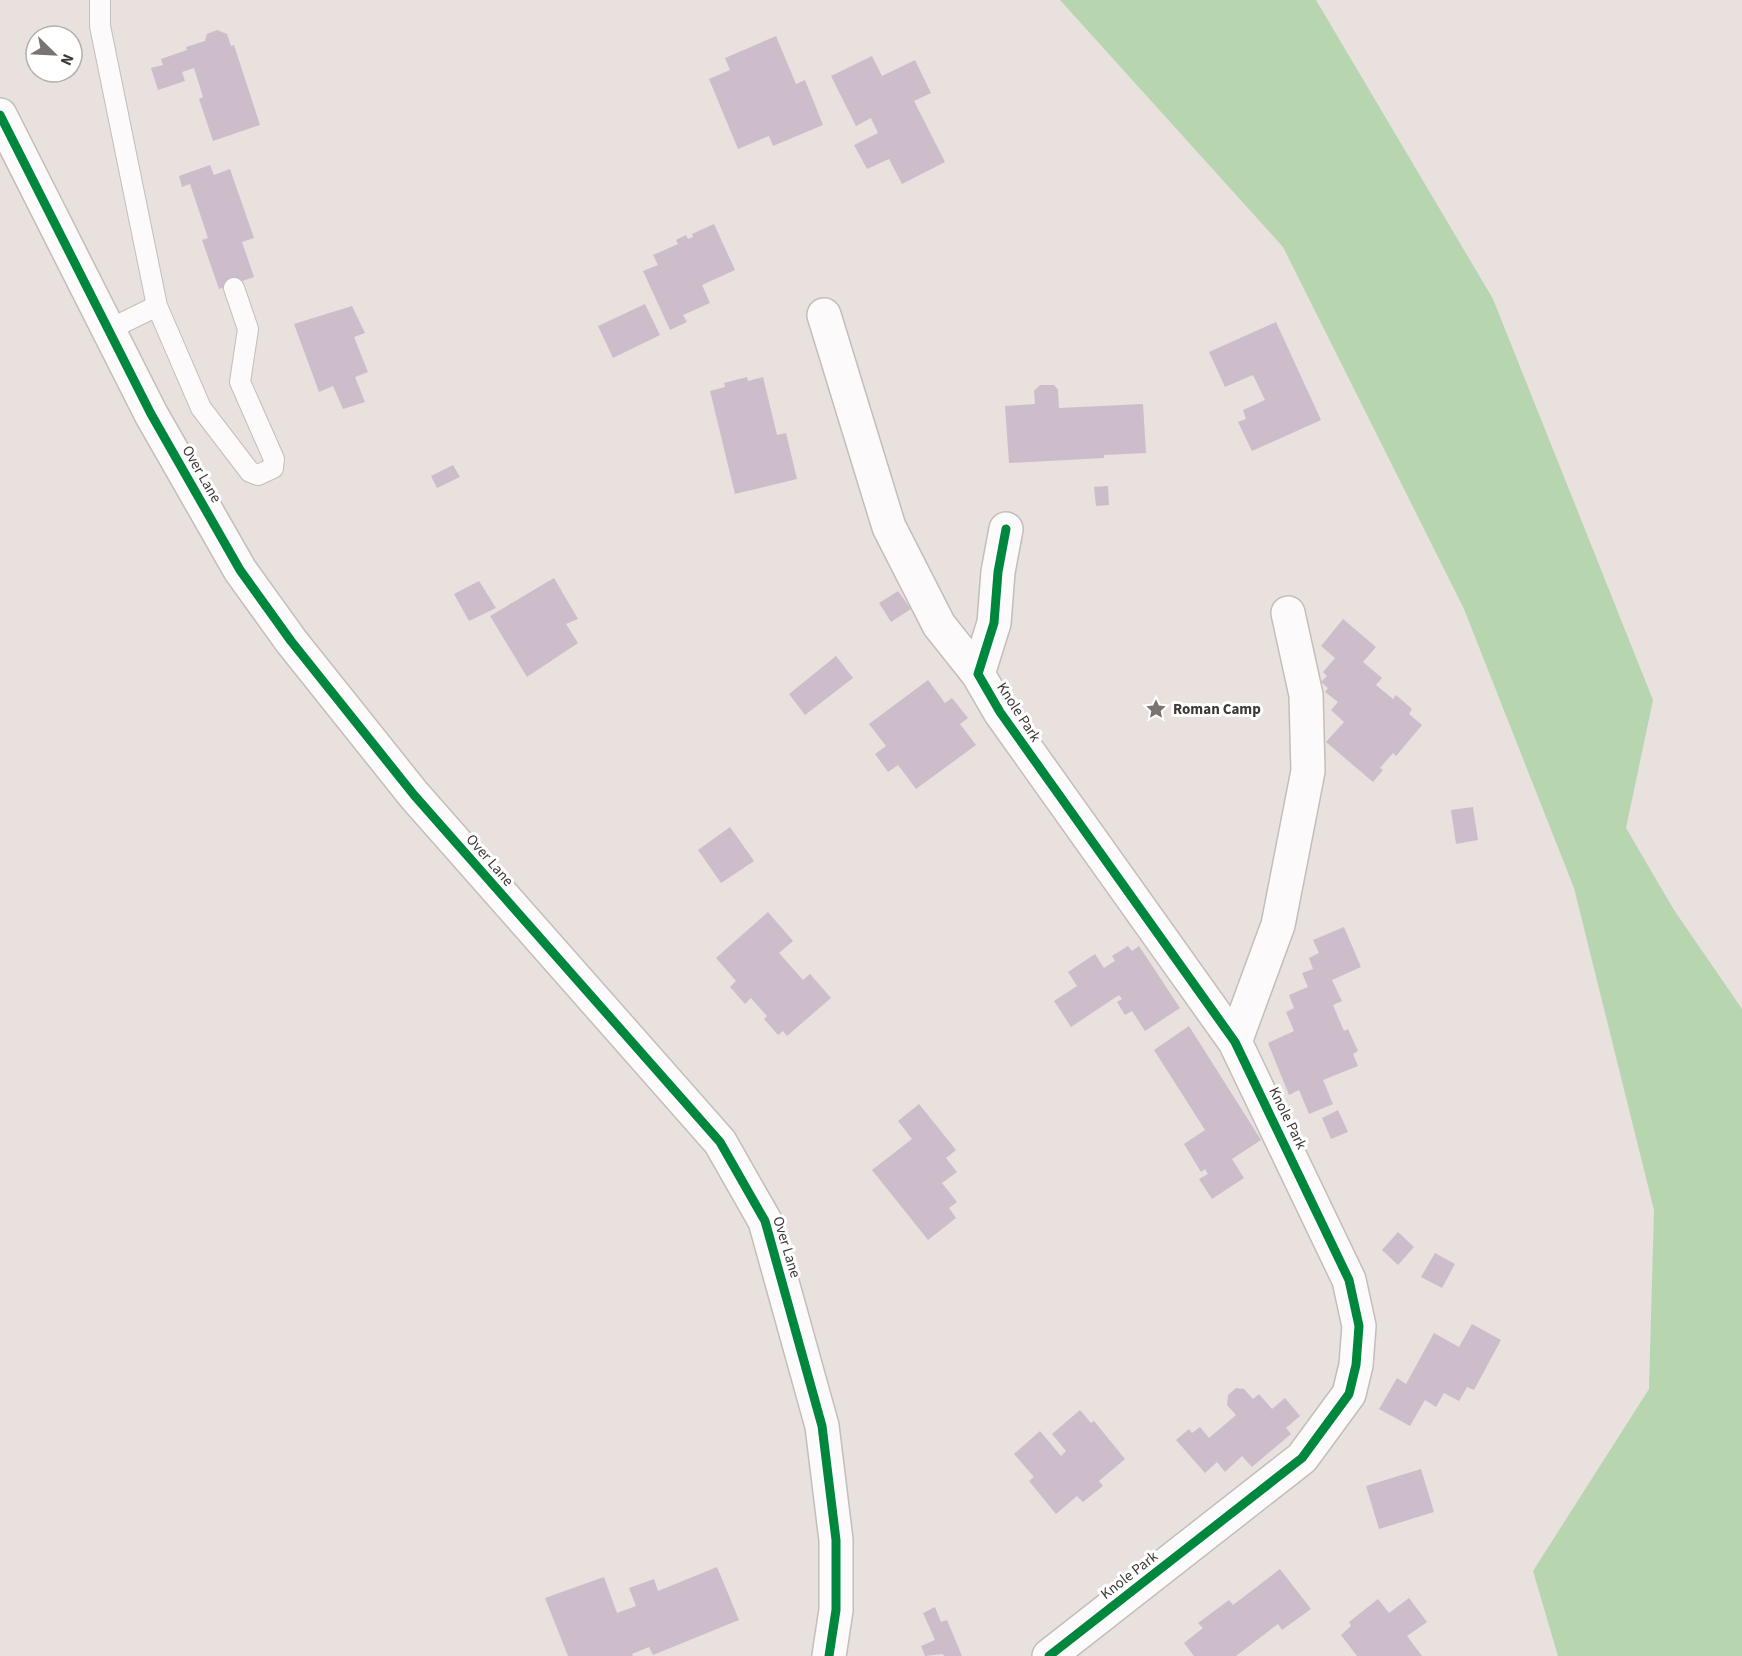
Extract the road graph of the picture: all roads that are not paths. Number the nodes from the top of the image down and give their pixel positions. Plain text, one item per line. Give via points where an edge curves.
1 (100, 0) edge
2 (0, 115) edge
3 (234, 288) dead end
4 (157, 306) junction
5 (824, 315) dead end
6 (108, 330) junction
7 (1006, 529) dead end
8 (1288, 613) dead end
9 (978, 674) junction
10 (1235, 1042) junction
11 (829, 1656) edge
12 (1049, 1656) edge

1 - 4 lane via 100,26
2 - 6 street, Over Lane
3 - 4 lane via 248,330 240,382 274,459 273,468 258,475 250,472 201,408
4 - 6 lane
5 - 9 street via 889,527 939,624
6 - 11 street, Over Lane via 240,570 291,641 414,795 720,1142 765,1221 822,1426 836,1540 836,1610
7 - 9 street, Knole Park via 994,623
8 - 10 street via 1306,695 1308,771 1278,925
9 - 10 street, Knole Park via 999,712
10 - 12 street, Knole Park via 1349,1280 1359,1326 1349,1394 1302,1458

